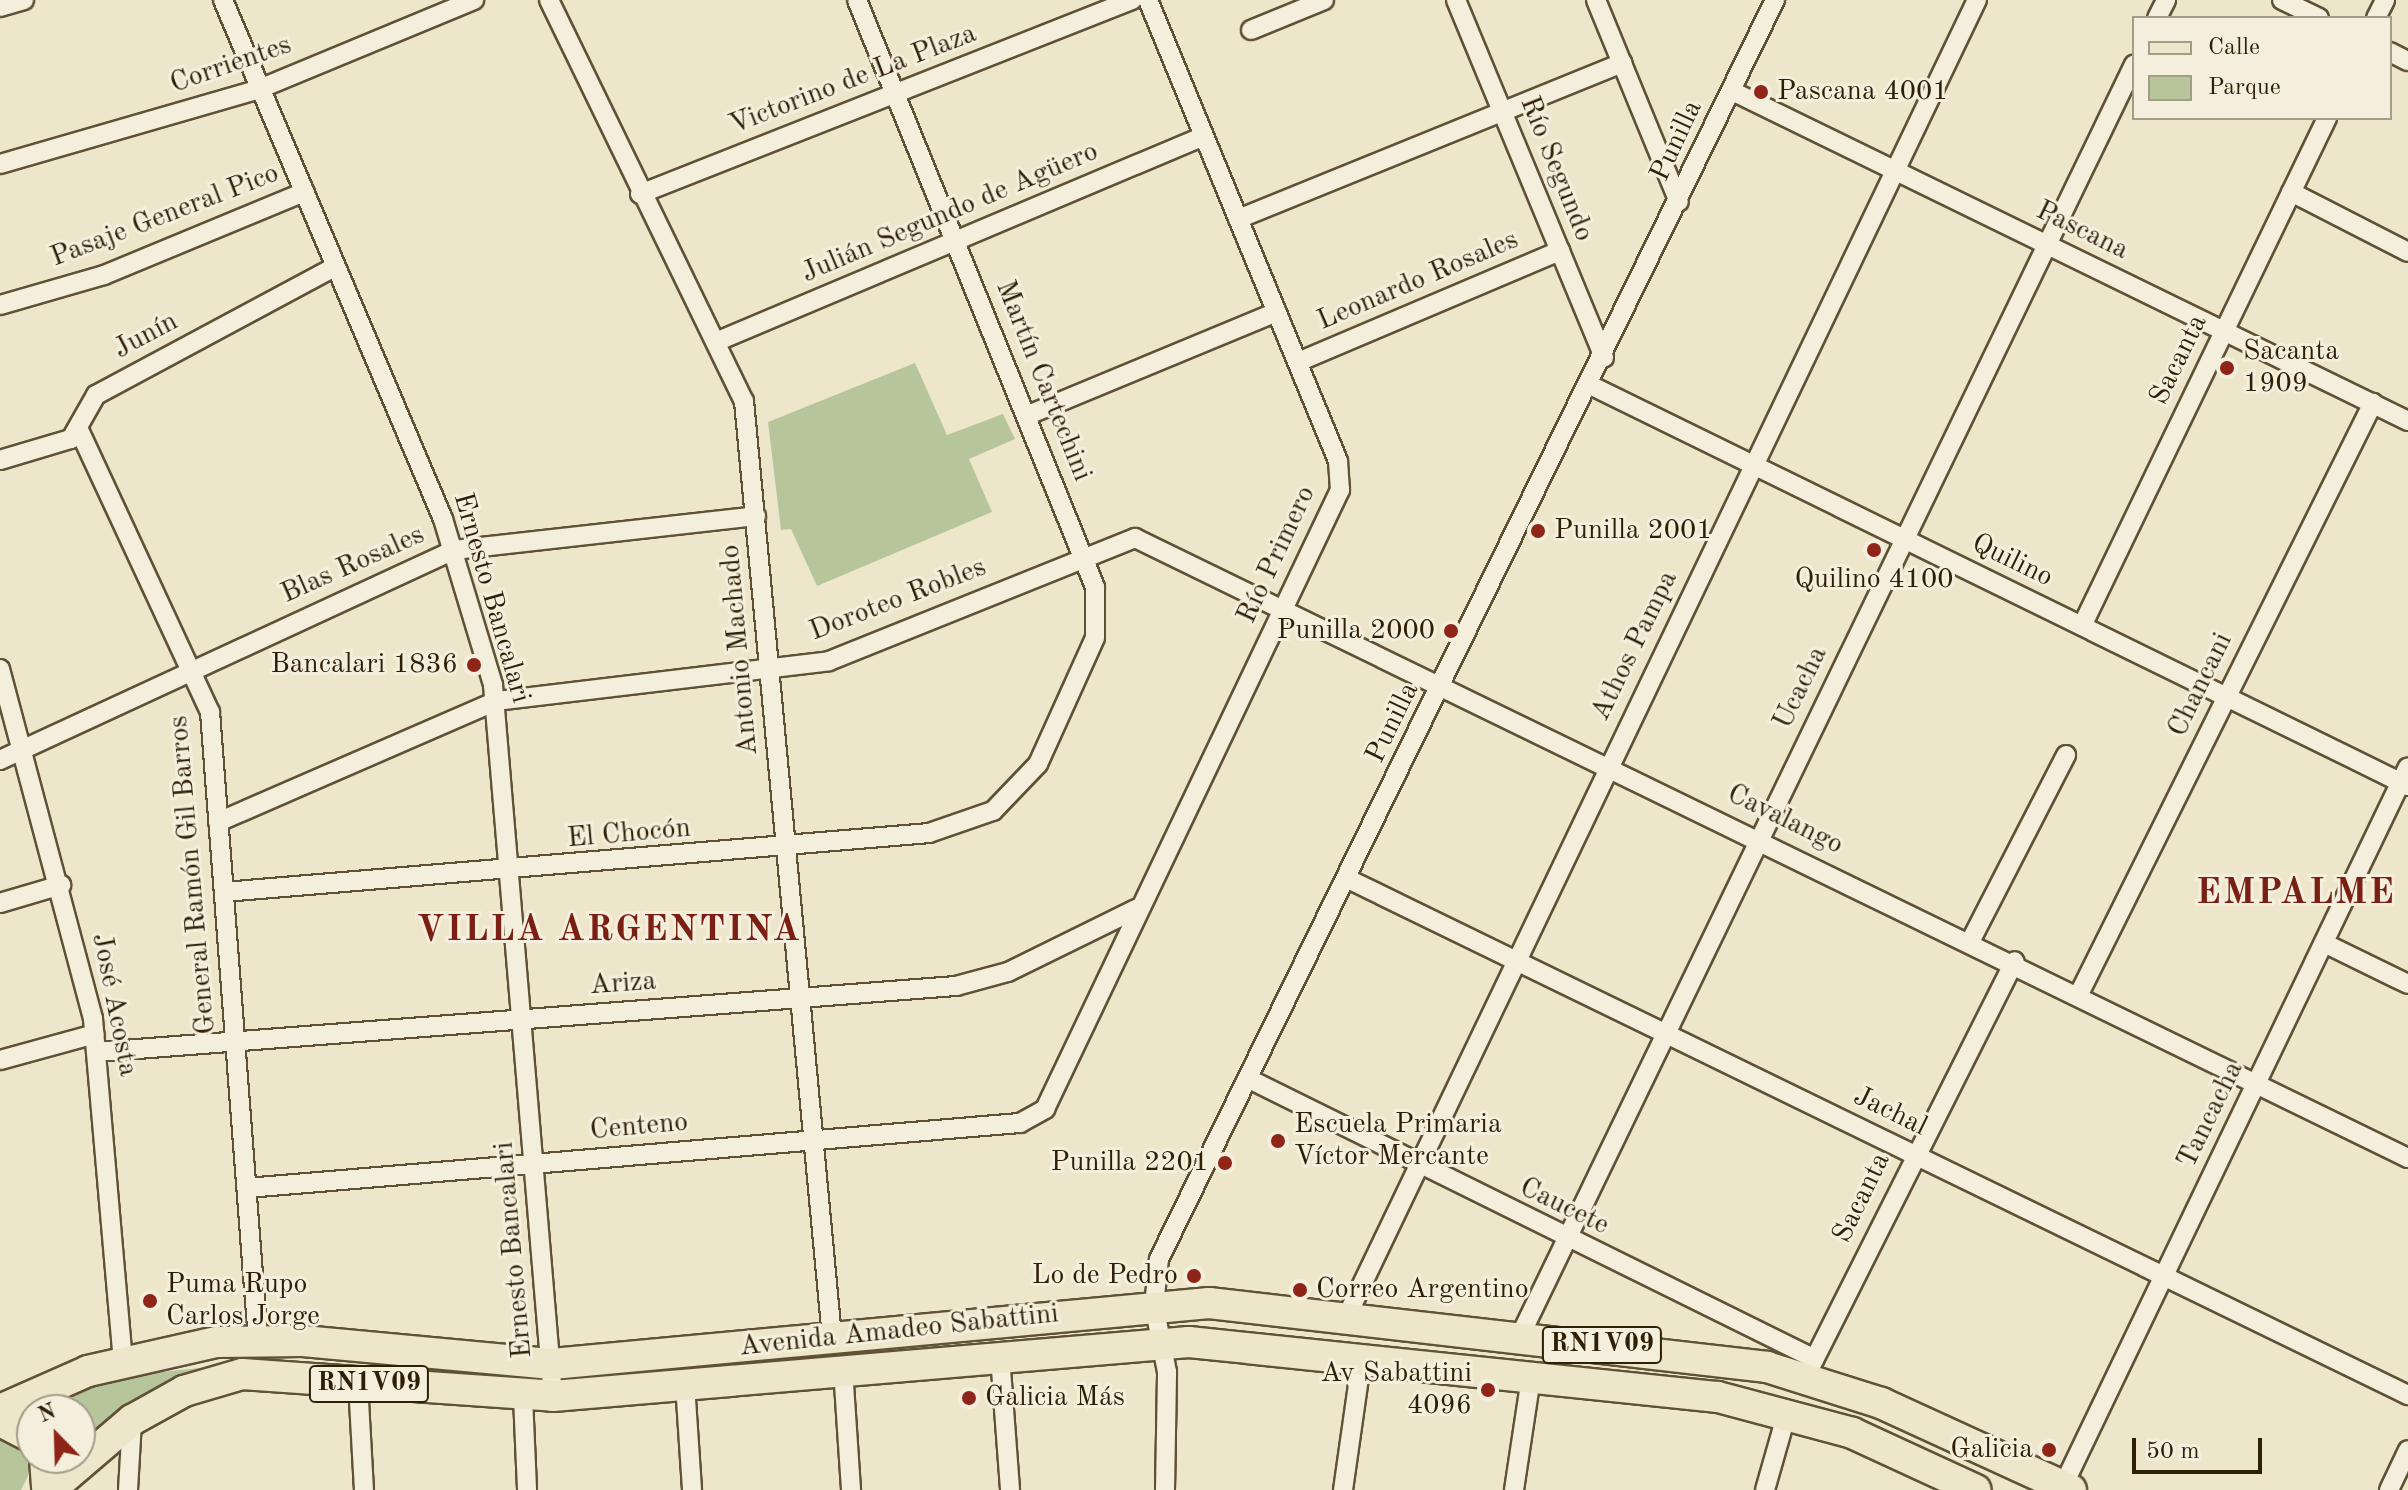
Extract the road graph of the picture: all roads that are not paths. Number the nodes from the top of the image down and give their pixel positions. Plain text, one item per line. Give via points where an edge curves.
1 (24, 0) edge
2 (223, 0) edge
3 (474, 0) edge
4 (549, 0) edge
5 (857, 0) edge
6 (1132, 0) edge
7 (1148, 0) edge
8 (1324, 0) edge
9 (1456, 0) edge
10 (1596, 0) edge
11 (1775, 0) edge
12 (1977, 0) edge
13 (2282, 0) edge
14 (0, 7) edge
15 (2315, 16) edge
16 (1251, 30) dead end
17 (1623, 63) junction
18 (2132, 69) edge
19 (259, 89) junction
20 (1732, 91) junction
21 (896, 93) junction
22 (1502, 112) junction
23 (2326, 120) edge
24 (1204, 136) junction
25 (0, 164) edge
26 (1895, 171) junction
27 (304, 192) junction
28 (2291, 192) junction
29 (640, 194) junction
30 (1679, 202) junction
31 (1238, 219) junction
32 (956, 241) junction
33 (2047, 245) junction
34 (1560, 251) junction
35 (2408, 252) edge
36 (335, 267) junction
37 (0, 305) edge
38 (1277, 312) junction
39 (2224, 331) junction
40 (718, 341) junction
41 (1604, 358) junction
42 (1298, 362) junction
43 (1592, 386) junction
44 (2373, 403) junction
45 (1028, 415) junction
46 (2408, 421) edge
47 (80, 432) junction
48 (0, 460) edge
49 (1753, 465) junction
50 (756, 516) junction
51 (1135, 538) joint
52 (1905, 539) junction
53 (454, 550) junction
54 (1083, 557) junction
55 (1283, 609) junction
56 (2082, 626) junction
57 (195, 668) junction
58 (0, 669) edge
59 (770, 670) junction
60 (1442, 688) junction
61 (2226, 697) junction
62 (496, 701) junction
63 (23, 753) junction
64 (2066, 755) dead end
65 (0, 760) edge
66 (1608, 767) junction
67 (2406, 778) edge
68 (1024, 783) joint
69 (218, 822) junction
70 (1759, 839) junction
71 (785, 848) junction
72 (510, 872) junction
73 (1348, 879) junction
74 (61, 885) junction
75 (224, 892) junction
76 (0, 903) edge
77 (1136, 909) junction
78 (1971, 940) junction
79 (2324, 943) junction
80 (1514, 960) junction
81 (2015, 961) junction
82 (2408, 984) edge
83 (2080, 992) junction
84 (799, 1000) junction
85 (522, 1020) junction
86 (1665, 1034) junction
87 (235, 1040) junction
88 (97, 1043) junction
89 (0, 1060) edge
90 (1249, 1079) junction
91 (2256, 1084) junction
92 (1036, 1118) joint
93 (812, 1140) junction
94 (1914, 1155) junction
95 (2408, 1158) edge
96 (535, 1164) junction
97 (1416, 1164) junction
98 (247, 1188) junction
99 (1566, 1239) junction
100 (2164, 1277) junction
101 (1154, 1305) junction
102 (1346, 1318) junction
103 (1520, 1336) junction
104 (832, 1338) junction
105 (258, 1340) junction
106 (1159, 1343) junction
107 (1000, 1356) junction
108 (1362, 1357) junction
109 (123, 1361) junction
110 (552, 1364) junction
111 (1810, 1367) junction
112 (843, 1369) junction
113 (1531, 1377) junction
114 (358, 1383) junction
115 (685, 1384) junction
116 (2408, 1395) edge
117 (553, 1396) junction
118 (523, 1397) junction
119 (0, 1410) edge
120 (1787, 1413) junction
121 (132, 1420) junction
122 (2408, 1450) edge
123 (2067, 1488) edge
124 (48, 1490) edge
125 (128, 1490) edge
126 (364, 1490) edge
127 (527, 1490) edge
128 (692, 1490) edge
129 (851, 1490) edge
130 (1010, 1490) edge
131 (1165, 1490) edge
132 (1343, 1490) edge
133 (1514, 1490) edge
134 (1765, 1490) edge
135 (1976, 1490) edge
136 (2389, 1490) edge

1 - 14 street
2 - 19 street, Ernesto Bancalari
3 - 19 street, Corrientes
4 - 29 street, Antonio Machado
5 - 21 street, Martín Cartechini
6 - 21 street, Victorino de La Plaza
7 - 24 street, Río Primero
8 - 16 street
9 - 22 street, Río Segundo
10 - 17 street
11 - 20 street, Punilla
12 - 26 street, Athos Pampa
13 - 15 street
17 - 22 street
17 - 30 street
18 - 33 street, Ucacha
19 - 25 street, Corrientes
19 - 27 street, Ernesto Bancalari
20 - 26 street, Pascana
20 - 30 street, Punilla
21 - 29 street, Victorino de La Plaza
21 - 32 street, Martín Cartechini
22 - 31 street
22 - 34 street, Río Segundo
23 - 28 street, Sacanta
24 - 31 street, Río Primero
24 - 32 street, Julián Segundo de Agüero
26 - 33 street, Pascana
26 - 49 street, Athos Pampa
27 - 36 street, Ernesto Bancalari
27 - 37 street, Pasaje General Pico via 104,275
28 - 35 street
28 - 39 street, Sacanta
29 - 40 street, Antonio Machado
30 - 41 street, Punilla
31 - 38 street, Río Primero
32 - 40 street, Julián Segundo de Agüero
32 - 45 street, Martín Cartechini
33 - 39 street, Pascana
33 - 52 street, Ucacha
34 - 41 street, Río Segundo
34 - 42 street, Leonardo Rosales
36 - 47 street, Junín via 96,395
36 - 53 street, Ernesto Bancalari
38 - 42 street, Río Primero
38 - 45 street, Leonardo Rosales
39 - 44 street, Pascana
39 - 56 street, Sacanta
40 - 50 street, Antonio Machado via 744,401
41 - 43 street, Punilla
42 - 55 street, Río Primero via 1338,461 1340,490
43 - 49 street, Quilino
43 - 60 street, Punilla
44 - 46 street, Pascana
44 - 61 street, Chancani
45 - 54 street, Martín Cartechini
47 - 48 street
47 - 57 street, General Ramón Gil Barros
49 - 52 street, Quilino
49 - 66 street, Athos Pampa
50 - 53 street, Blas Rosales
50 - 59 street, Antonio Machado
51 - 54 street, Doroteo Robles
51 - 55 street, Cavalango
52 - 56 street, Quilino
52 - 70 street, Ucacha
53 - 57 street, Blas Rosales
53 - 62 street, Ernesto Bancalari
54 - 59 street, Doroteo Robles via 843,657
54 - 68 street, Martín Cartechini via 1097,596 1095,638
55 - 60 street, Cavalango
55 - 77 street, Río Primero
56 - 61 street, Quilino
57 - 63 street, Blas Rosales
57 - 69 street, General Ramón Gil Barros via 210,712
58 - 63 street, José Acosta
59 - 62 street, Doroteo Robles
59 - 71 street, Antonio Machado
60 - 66 street, Cavalango
60 - 73 street, Punilla
61 - 67 street, Quilino
61 - 83 street, Chancani
62 - 69 street, Doroteo Robles
62 - 72 street, Ernesto Bancalari
63 - 65 street, Blas Rosales
63 - 74 street, José Acosta
64 - 78 street
66 - 70 street, Cavalango
66 - 80 street, Athos Pampa
67 - 79 street, Tancacha
68 - 71 street, El Chocón via 993,811 959,825
69 - 75 street, General Ramón Gil Barros
70 - 78 street, Cavalango
70 - 86 street, Ucacha
71 - 72 street, El Chocón
71 - 84 street, Antonio Machado
72 - 75 street, El Chocón
72 - 85 street, Ernesto Bancalari
73 - 80 street, Jachal
73 - 90 street, Punilla
74 - 76 street
74 - 88 street, José Acosta
75 - 87 street, General Ramón Gil Barros
77 - 84 street, Ariza via 980,981
77 - 92 street, Río Primero
78 - 81 street, Cavalango
79 - 82 street
79 - 91 street, Tancacha
80 - 86 street, Jachal
80 - 97 street, Athos Pampa
81 - 83 street, Cavalango
81 - 94 street, Sacanta
83 - 91 street, Cavalango
84 - 85 street, Ariza
84 - 93 street, Antonio Machado
85 - 87 street, Ariza
85 - 96 street, Ernesto Bancalari
86 - 94 street, Jachal
86 - 99 street, Ucacha
87 - 88 street, Ariza
87 - 98 street, General Ramón Gil Barros
88 - 89 street, Ariza
88 - 109 street, José Acosta
90 - 97 street, Caucete
90 - 101 street, Punilla via 1159,1259
91 - 95 street, Cavalango
91 - 100 street, Tancacha
92 - 93 street, Centeno
93 - 96 street, Centeno
93 - 104 street, Antonio Machado
94 - 100 street, Jachal
94 - 111 street, Sacanta
96 - 98 street, Centeno
96 - 110 street, Ernesto Bancalari
97 - 99 street, Caucete
97 - 102 street, Athos Pampa
98 - 105 street, General Ramón Gil Barros
99 - 103 street, Ucacha
99 - 111 street, Caucete
100 - 116 street, Jachal
100 - 123 street, Tancacha
101 - 102 main road, Avenida Amadeo Sabattini / RN1V09
101 - 104 main road, Avenida Amadeo Sabattini / RN1V09
101 - 106 street, Punilla
102 - 103 main road, Avenida Amadeo Sabattini / RN1V09
103 - 111 main road, Avenida Amadeo Sabattini / RN1V09
104 - 110 main road, Avenida Amadeo Sabattini / RN1V09
105 - 109 main road, Avenida Amadeo Sabattini / RN1V09
105 - 110 main road, Avenida Amadeo Sabattini / RN1V09
106 - 107 main road, Avenida Amadeo Sabattini / RN1V09
106 - 108 main road, Avenida Amadeo Sabattini / RN1V09
106 - 131 street, Punilla via 1167,1372
107 - 112 main road, Avenida Amadeo Sabattini / RN1V09
107 - 130 street
108 - 113 main road, Avenida Amadeo Sabattini / RN1V09
108 - 132 street
109 - 119 main road, Avenida Amadeo Sabattini / RN1V09
110 - 117 street, Ernesto Bancalari
111 - 123 main road, Avenida Amadeo Sabattini / RN1V09
112 - 115 main road, Avenida Amadeo Sabattini / RN1V09
112 - 129 street
113 - 120 main road, Avenida Amadeo Sabattini / RN1V09 via 1671,1390
113 - 133 street
114 - 118 main road, Avenida Amadeo Sabattini / RN1V09
114 - 121 main road, Avenida Amadeo Sabattini / RN1V09 via 242,1374 184,1391
114 - 126 street
115 - 117 main road, Avenida Amadeo Sabattini / RN1V09
115 - 128 street
117 - 118 main road, Avenida Amadeo Sabattini / RN1V09
118 - 127 street
120 - 134 street
120 - 135 main road, Avenida Amadeo Sabattini / RN1V09 via 1852,1433
121 - 124 main road, Avenida Amadeo Sabattini / RN1V09
121 - 125 street
122 - 136 street

